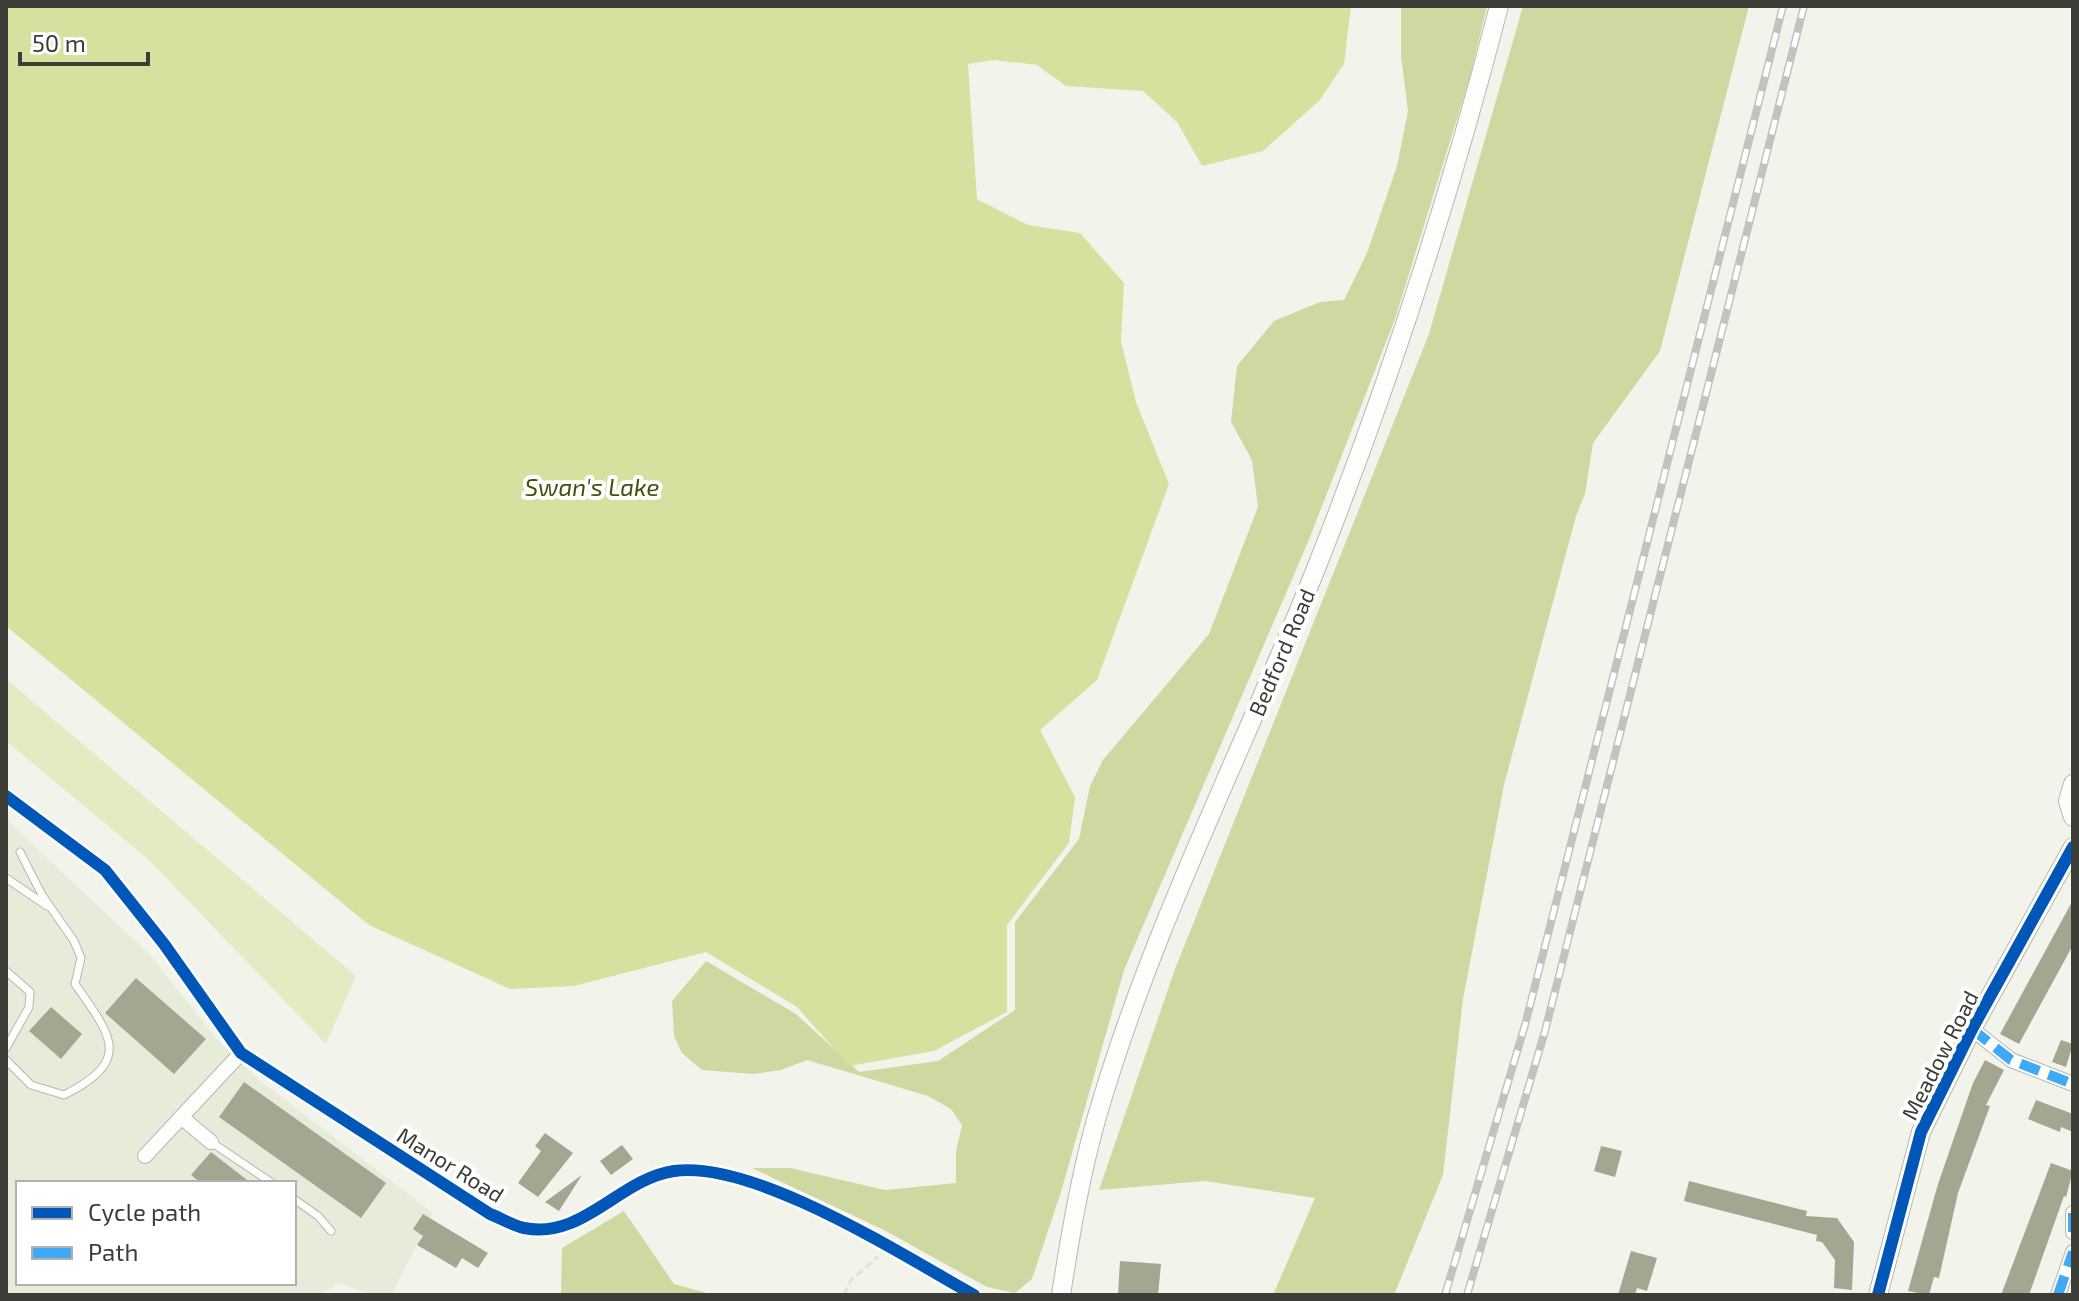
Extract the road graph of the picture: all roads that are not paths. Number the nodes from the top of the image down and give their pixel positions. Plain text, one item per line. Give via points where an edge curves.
1 (1499, 6) edge
2 (2073, 784) edge
3 (6, 796) edge
4 (2073, 817) edge
5 (2073, 847) edge
6 (20, 852) dead end
7 (6, 878) edge
8 (52, 909) junction
9 (6, 971) edge
10 (1972, 1029) junction
11 (6, 1048) edge
12 (241, 1053) junction
13 (6, 1060) edge
14 (2073, 1084) edge
15 (181, 1117) junction
16 (211, 1142) joint
17 (145, 1156) dead end
18 (269, 1181) edge
19 (296, 1200) edge
20 (2073, 1213) edge
21 (331, 1231) dead end
22 (2073, 1232) edge
23 (2073, 1252) edge
24 (974, 1295) edge
25 (1061, 1295) edge
26 (1878, 1295) edge
27 (2058, 1295) edge

1 - 25 main road, Bedford Road via 1438,224 1371,425 1122,1038 1095,1125
2 - 4 main road via 2068,801
3 - 12 street, Manor Road via 105,870
5 - 10 main road, Meadow Road
6 - 8 lane
7 - 8 lane
8 - 13 lane via 81,958 75,984 111,1043 109,1062 86,1084 64,1095 31,1085
9 - 11 lane via 30,992 29,1007
10 - 14 street via 2011,1060
10 - 26 main road, Meadow Road via 1921,1132
12 - 15 street
12 - 24 street, Manor Road via 452,1191 523,1228 555,1229 584,1218 645,1180 672,1171 702,1171 794,1200
15 - 16 street
15 - 17 street
16 - 18 lane
19 - 21 lane
20 - 22 street
23 - 27 street

